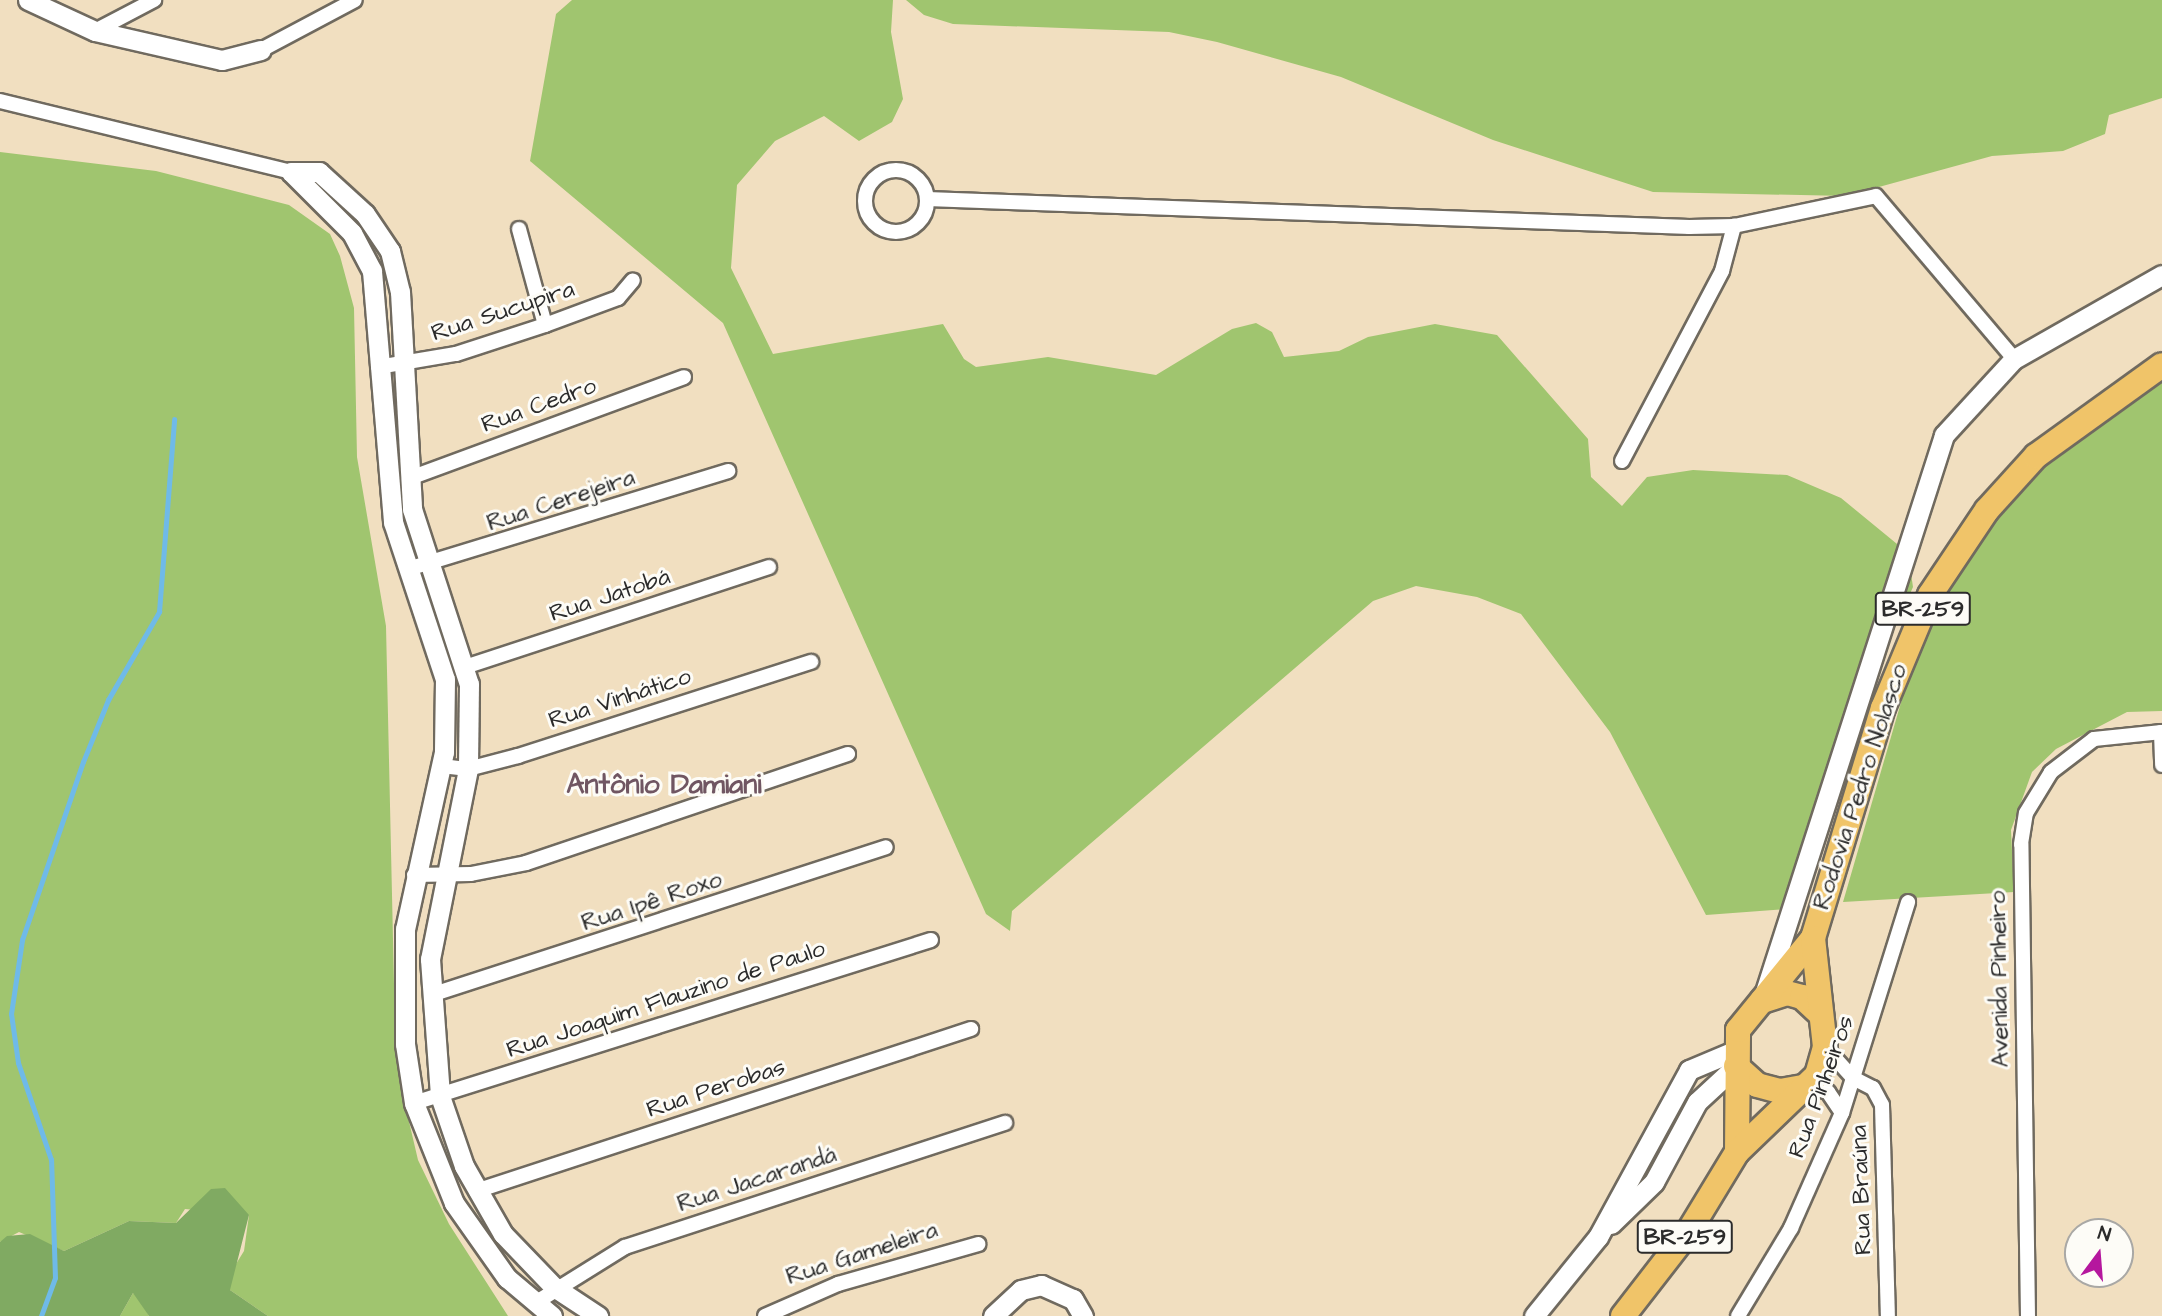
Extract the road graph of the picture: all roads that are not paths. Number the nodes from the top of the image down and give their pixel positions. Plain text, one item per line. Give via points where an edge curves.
1 (28, 0) edge
2 (154, 0) edge
3 (355, 0) edge
4 (95, 31) junction
5 (261, 50) joint
6 (0, 101) edge
7 (291, 172) junction
8 (927, 199) junction
9 (1734, 226) junction
10 (519, 229) dead end
11 (2162, 275) edge
12 (633, 280) dead end
13 (545, 324) junction
14 (2014, 359) junction
15 (2162, 365) edge
16 (378, 367) junction
17 (403, 367) junction
18 (684, 377) dead end
19 (1622, 461) dead end
20 (727, 471) dead end
21 (410, 478) junction
22 (769, 567) dead end
23 (431, 568) junction
24 (408, 569) junction
25 (811, 662) dead end
26 (465, 667) junction
27 (2161, 732) edge
28 (848, 754) dead end
29 (2162, 765) edge
30 (442, 766) junction
31 (468, 769) junction
32 (886, 847) dead end
33 (444, 874) junction
34 (414, 875) junction
35 (1908, 902) dead end
36 (1814, 938) junction
37 (932, 940) dead end
38 (431, 995) junction
39 (1762, 1000) junction
40 (1821, 1015) junction
41 (971, 1029) dead end
42 (1825, 1047) junction
43 (1735, 1059) junction
44 (1853, 1078) junction
45 (1807, 1086) junction
46 (440, 1096) junction
47 (414, 1103) junction
48 (1842, 1113) junction
49 (1005, 1123) dead end
50 (1737, 1152) junction
51 (476, 1191) junction
52 (1598, 1237) junction
53 (978, 1244) dead end
54 (554, 1287) junction
55 (535, 1303) junction
56 (552, 1316) edge
57 (598, 1316) edge
58 (765, 1316) edge
59 (993, 1316) edge
60 (1083, 1316) edge
61 (1534, 1316) edge
62 (1623, 1316) edge
63 (1738, 1316) edge
64 (1888, 1316) edge
65 (2028, 1316) edge

1 - 4 street
2 - 4 street
3 - 5 street
4 - 5 street via 222,60
6 - 7 street
7 - 16 street via 365,251 376,298
7 - 17 street via 319,172 365,214 390,251 400,292
8 - 8 street via 920,182 898,170 873,179 864,203 877,226 902,232 923,216
8 - 9 street via 1491,224
9 - 14 street via 1876,196
9 - 19 street via 1722,271
10 - 13 street
11 - 14 street
12 - 13 street, Rua Sucupira via 618,298
13 - 17 street, Rua Sucupira
14 - 39 street via 1956,418 1933,459 1896,600
15 - 36 highway, Rodovia Pedro Nolasco / BR-259 via 2036,456 1987,510 1930,595 1883,708
16 - 17 street, Rua Sucupira
16 - 24 street via 388,491
17 - 21 street
18 - 21 street, Rua Cedro
20 - 23 street, Rua Cerejeira
21 - 23 street
22 - 26 street, Rua Jatobá
23 - 24 street, Rua Cerejeira
23 - 26 street
24 - 30 street via 445,678
25 - 31 street, Rua Vinhático
26 - 31 street via 471,699
27 - 29 street
27 - 65 street, Avenida Pinheiro via 2094,739 2065,758 2039,786 2024,822
28 - 33 street via 526,863
30 - 31 street, Rua Vinhático
30 - 34 street
31 - 33 street
32 - 38 street, Rua Ipê Roxo
33 - 34 street
33 - 38 street via 433,919
34 - 47 street via 403,995
35 - 44 street, Rua Pinheiros
36 - 39 highway, Rodovia Pedro Nolasco / BR-259
36 - 40 highway, Rodovia Pedro Nolasco / BR-259
37 - 46 street, Rua Joaquim Flauzino de Paulo
38 - 46 street
39 - 40 highway via 1802,997
39 - 43 highway, Rodovia Pedro Nolasco / BR-259 via 1738,1030
40 - 42 highway, Rodovia Pedro Nolasco / BR-259
41 - 51 street, Rua Perobas
42 - 44 street, Rua Braúna
42 - 45 highway, Rodovia Pedro Nolasco / BR-259 via 1820,1068
43 - 45 highway via 1757,1085 1780,1091
43 - 50 highway, Rodovia Pedro Nolasco / BR-259
43 - 52 street via 1697,1102 1654,1182
43 - 52 street via 1689,1070
44 - 48 street, Rua Pinheiros
44 - 64 street, Rua Braúna via 1873,1088 1882,1105
45 - 48 street via 1828,1092
45 - 50 highway, Rodovia Pedro Nolasco / BR-259
46 - 47 street, Rua Joaquim Flauzino de Paulo
46 - 51 street
47 - 55 street via 454,1203 488,1256
48 - 63 street, Rua Pinheiros via 1791,1228
49 - 54 street, Rua Jacarandá via 625,1247
50 - 62 highway, Rodovia Pedro Nolasco / BR-259 via 1689,1231
51 - 54 street via 503,1234
52 - 61 street
53 - 58 street, Rua Gameleira via 838,1284
54 - 55 street, Rua Jacarandá
54 - 57 street
55 - 56 street
59 - 60 street via 1021,1290 1041,1285 1073,1299

